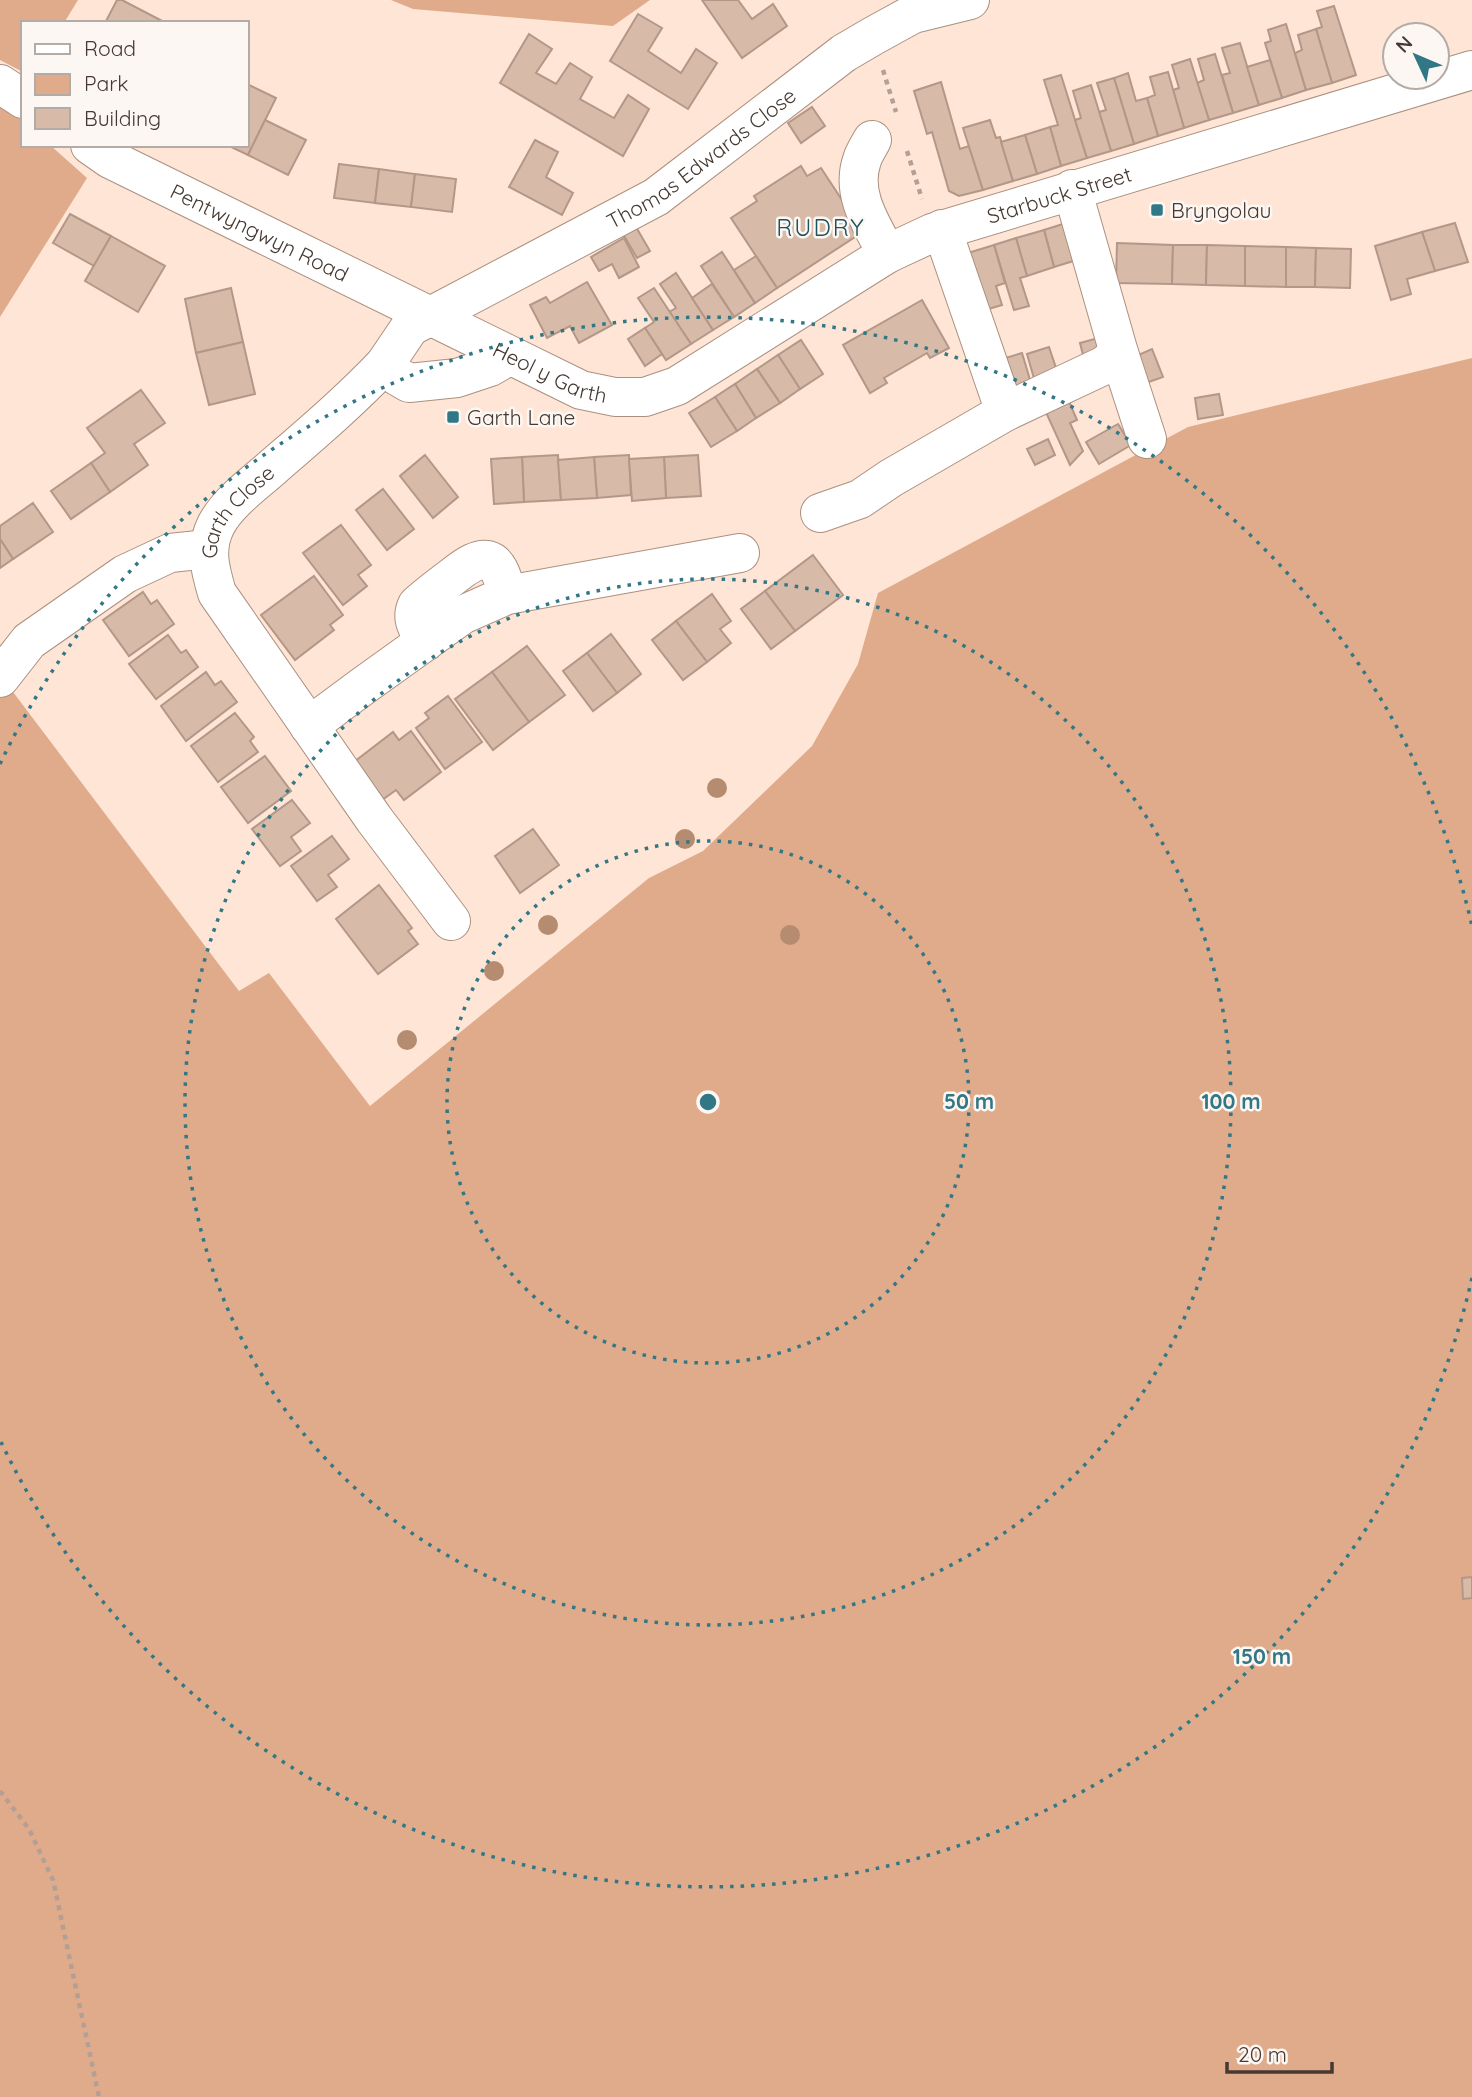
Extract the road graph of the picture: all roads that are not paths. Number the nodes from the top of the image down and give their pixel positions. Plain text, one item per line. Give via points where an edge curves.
1 (970, 0) edge
2 (1472, 69) edge
3 (0, 84) edge
4 (21, 98) edge
5 (872, 139) dead end
6 (93, 147) edge
7 (1072, 189) junction
8 (942, 229) junction
9 (887, 254) junction
10 (430, 317) junction
11 (1119, 354) junction
12 (509, 356) junction
13 (385, 364) junction
14 (677, 386) joint
15 (1005, 412) junction
16 (1147, 439) dead end
17 (820, 513) dead end
18 (208, 549) junction
19 (740, 553) dead end
20 (0, 678) edge
21 (309, 726) junction
22 (451, 921) dead end

1 - 10 street, Thomas Edwards Close via 913,14 844,53 656,197
2 - 7 street, Starbuck Street
3 - 4 street
5 - 9 street via 858,177 861,205
6 - 10 street, Pentwyngwyn Road
7 - 8 street, Starbuck Street
7 - 11 street
8 - 9 street, Starbuck Street
8 - 15 street
9 - 14 street, Starbuck Street
10 - 12 street, Heol y Garth
10 - 13 street, Garth Close via 410,327
11 - 15 street
11 - 16 street
12 - 13 street via 457,378 409,383
12 - 14 street, Heol y Garth via 581,390 615,397 645,397
13 - 18 street, Garth Close via 239,497 215,527
15 - 17 street via 860,499
18 - 20 street via 170,553 125,575 29,641
18 - 21 street, Garth Close via 217,593
19 - 21 street via 508,595 462,615
21 - 22 street, Garth Close

